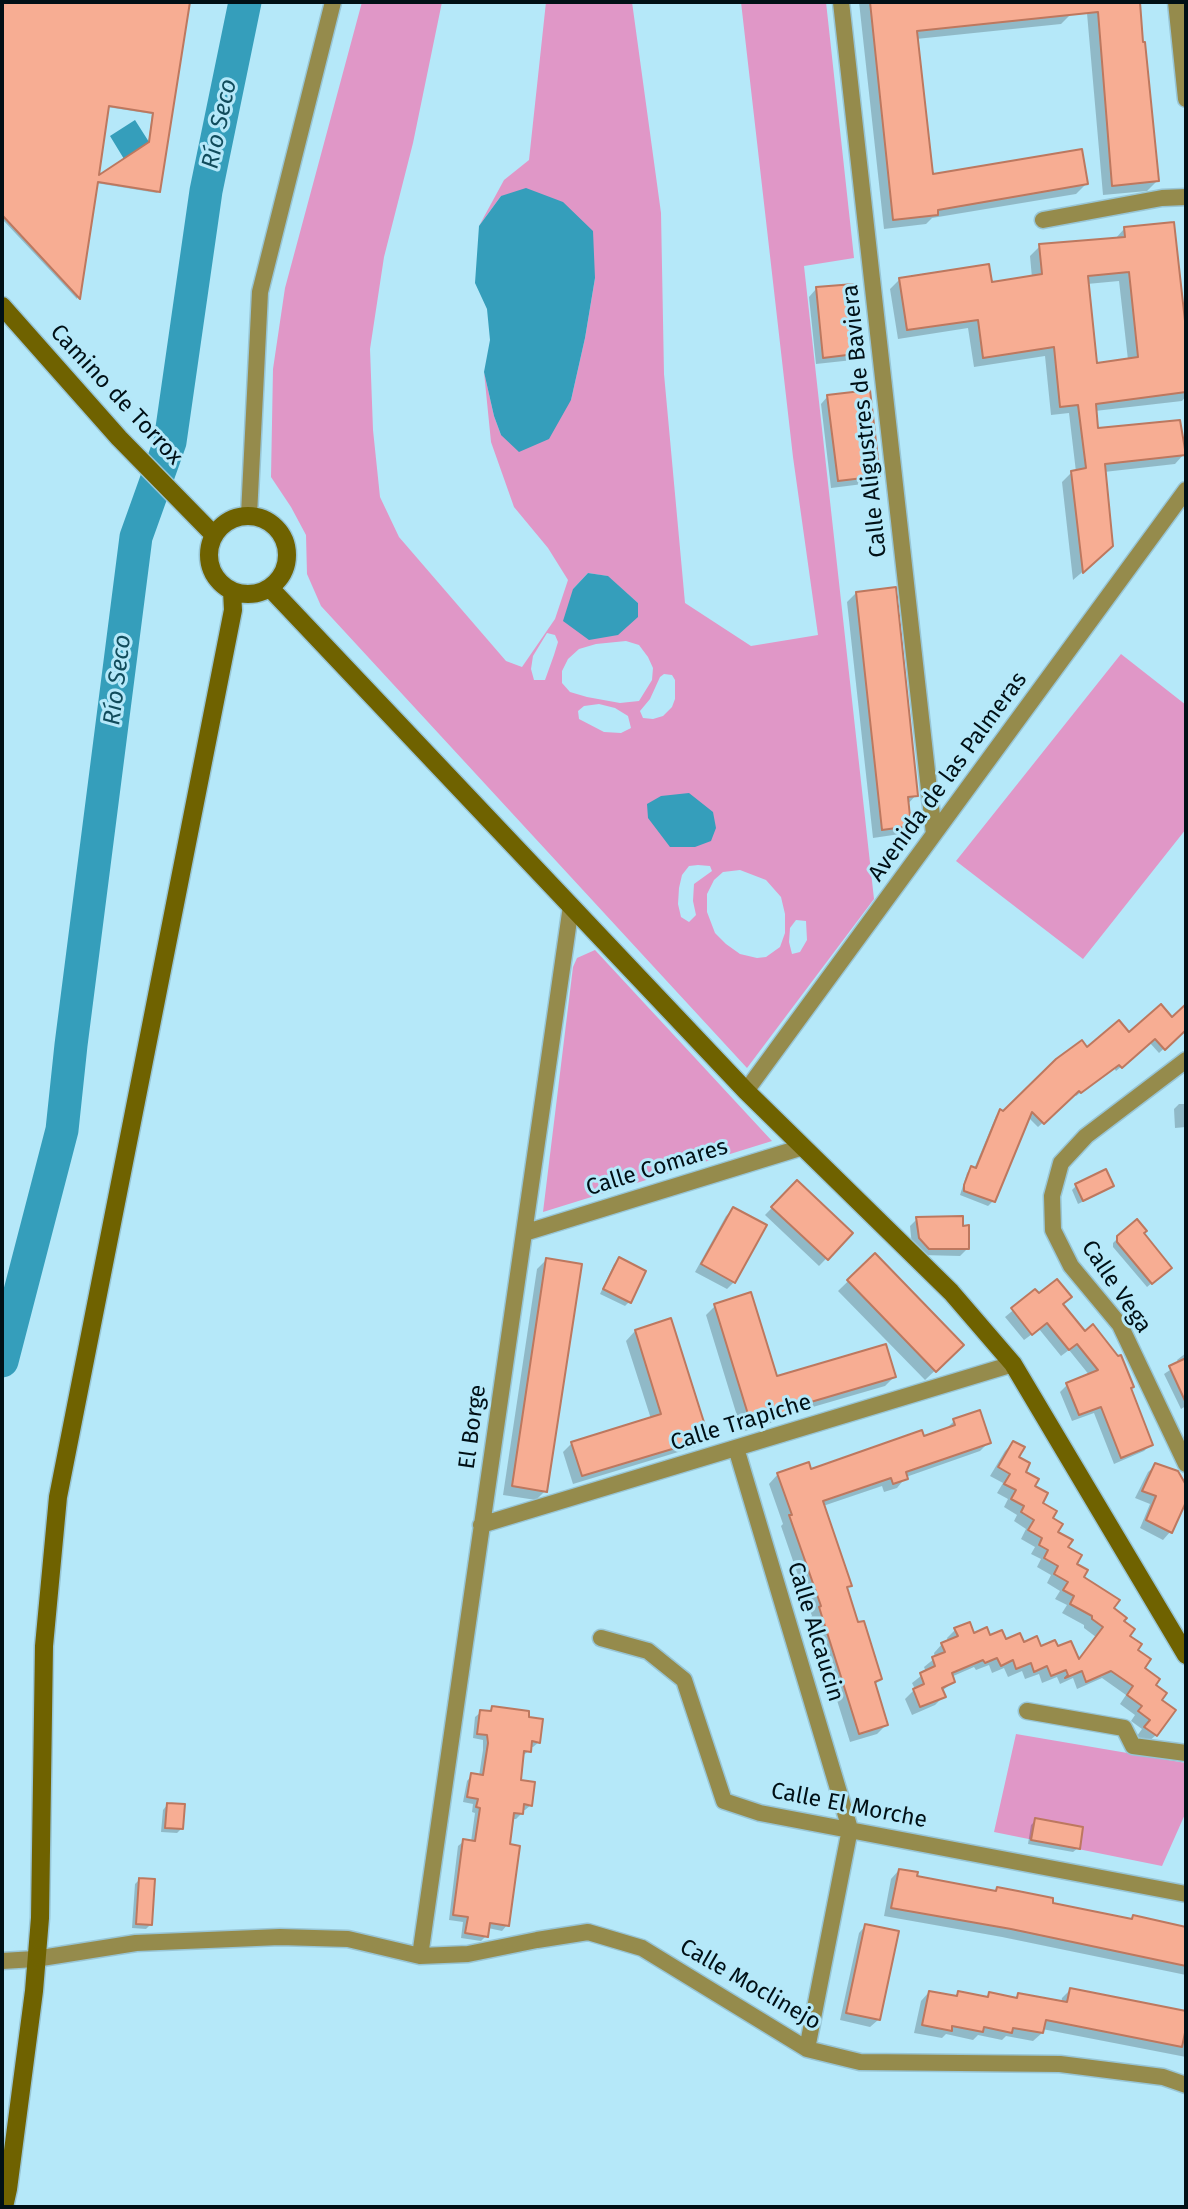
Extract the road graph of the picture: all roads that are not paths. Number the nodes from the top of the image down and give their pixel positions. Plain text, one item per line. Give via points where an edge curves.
1 (333, 2) edge
2 (841, 2) edge
3 (1176, 2) edge
4 (1186, 99) edge
5 (1186, 197) edge
6 (1043, 219) dead end
7 (2, 306) edge
8 (1186, 490) edge
9 (248, 515) junction
10 (214, 535) junction
11 (270, 588) junction
12 (232, 591) junction
13 (934, 834) junction
14 (571, 905) junction
15 (1186, 1060) edge
16 (746, 1091) junction
17 (803, 1147) junction
18 (524, 1233) junction
19 (1013, 1364) junction
20 (736, 1448) junction
21 (1186, 1464) edge
22 (481, 1525) junction
23 (601, 1638) dead end
24 (1186, 1655) edge
25 (1027, 1711) dead end
26 (1186, 1753) edge
27 (850, 1829) junction
28 (1186, 1894) edge
29 (420, 1956) junction
30 (35, 1959) junction
31 (2, 1961) edge
32 (807, 2049) junction
33 (1186, 2085) edge
34 (4, 2207) edge

1 - 9 street via 260,292
2 - 13 street, Calle Aligustres de Baviera
3 - 4 street
5 - 6 street
7 - 10 street, Camino de Torrox via 119,438
8 - 13 street, Avenida de las Palmeras
9 - 10 street via 228,520
9 - 11 street via 268,520 282,534 288,553 284,573
10 - 12 street via 208,551 210,567
11 - 12 street via 255,594
11 - 14 street
12 - 30 street via 233,610 58,1497 44,1646 40,1918
13 - 16 street, Avenida de las Palmeras
14 - 16 street
14 - 18 street, El Borge
15 - 21 street, Calle Vega via 1086,1136 1061,1163 1052,1196 1053,1230 1071,1266 1121,1325
16 - 17 street
17 - 18 street, Calle Comares
17 - 19 street via 951,1292
18 - 22 street, El Borge
19 - 20 street, Calle Trapiche
19 - 24 street
20 - 22 street, Calle Trapiche
20 - 27 street, Calle Alcaucin
22 - 29 street, El Borge
23 - 27 street, Calle El Morche via 648,1651 684,1680 723,1801 760,1813
25 - 26 street via 1124,1728 1133,1746
27 - 28 street, Calle El Morche
27 - 32 street
29 - 30 street, Calle Moclinejo via 348,1939 280,1937 136,1943
29 - 32 street, Calle Moclinejo via 468,1954 588,1932 642,1948
30 - 31 street, Calle Moclinejo
30 - 34 street
32 - 33 street, Calle Moclinejo via 860,2062 1060,2064 1163,2077

